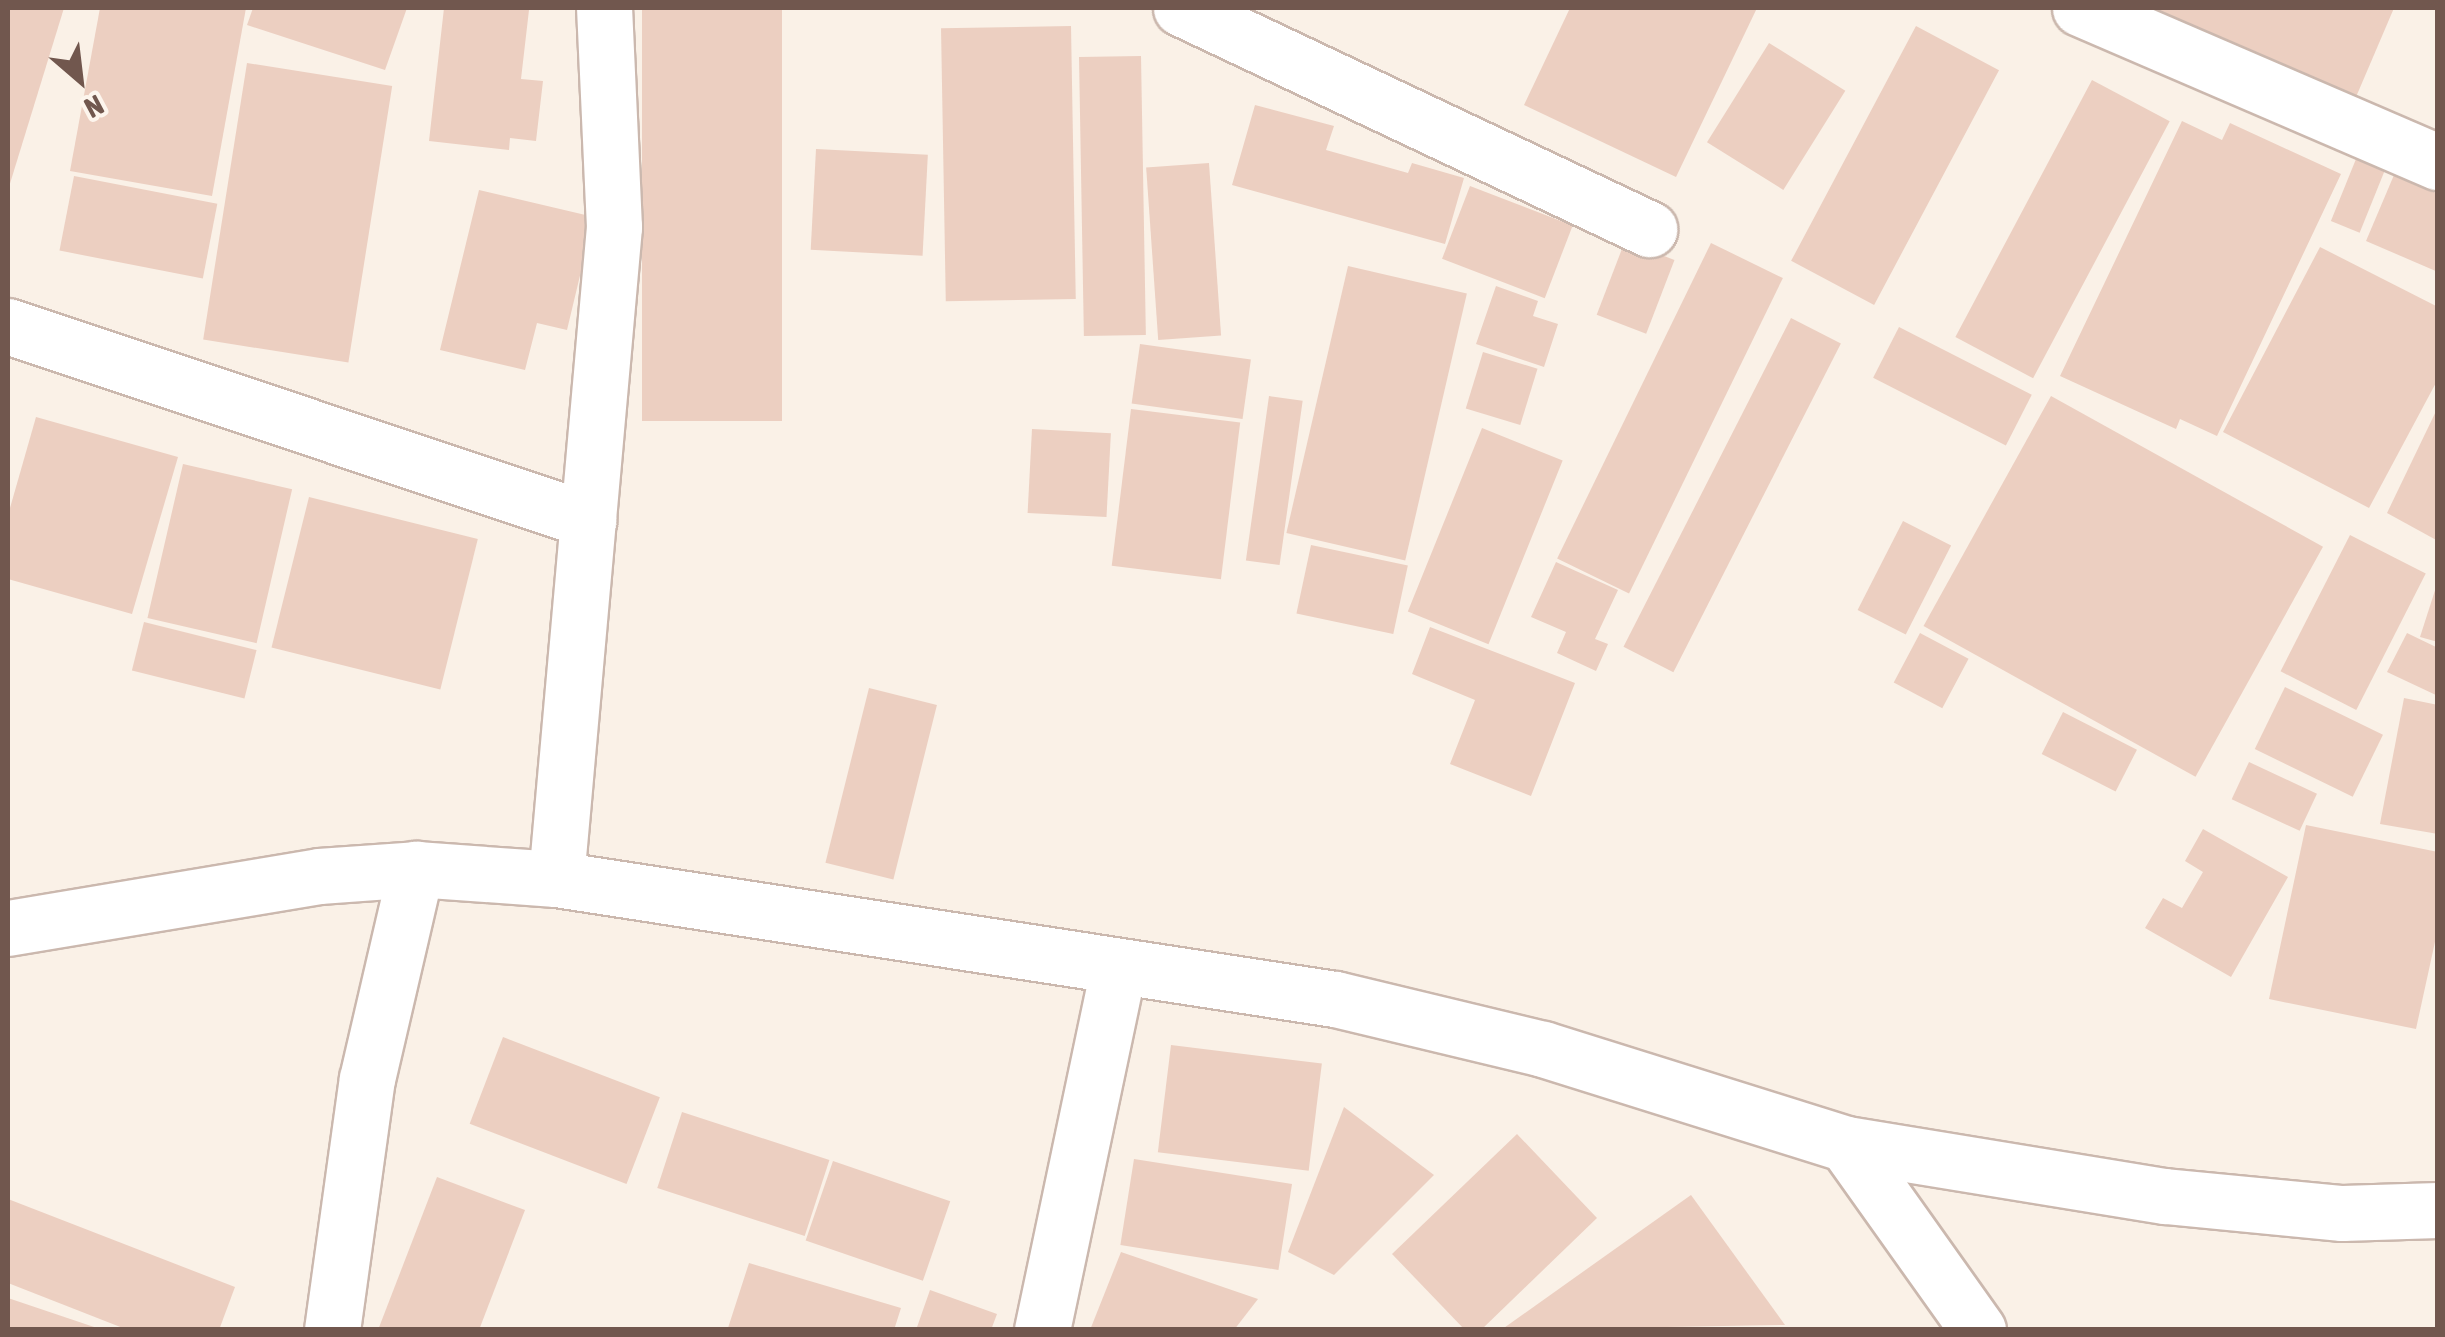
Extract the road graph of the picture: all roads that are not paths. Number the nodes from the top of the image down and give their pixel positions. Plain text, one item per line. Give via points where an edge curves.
1 (604, 8) edge
2 (1181, 8) edge
3 (2080, 8) edge
4 (2438, 162) edge
5 (1649, 229) dead end
6 (8, 326) edge
7 (588, 520) junction
8 (416, 869) junction
9 (556, 878) junction
10 (8, 928) edge
11 (1118, 969) junction
12 (1846, 1144) junction
13 (2438, 1210) edge
14 (332, 1330) edge
15 (1042, 1330) edge
16 (1978, 1330) edge

1 - 7 street via 614,227
2 - 5 street
3 - 4 street
6 - 7 street
7 - 9 street
8 - 9 street
8 - 10 street via 319,876
8 - 14 street via 366,1078
9 - 11 street
11 - 12 street via 1354,1003 1543,1049
11 - 15 street
12 - 13 street via 2164,1196 2342,1213
12 - 16 street

